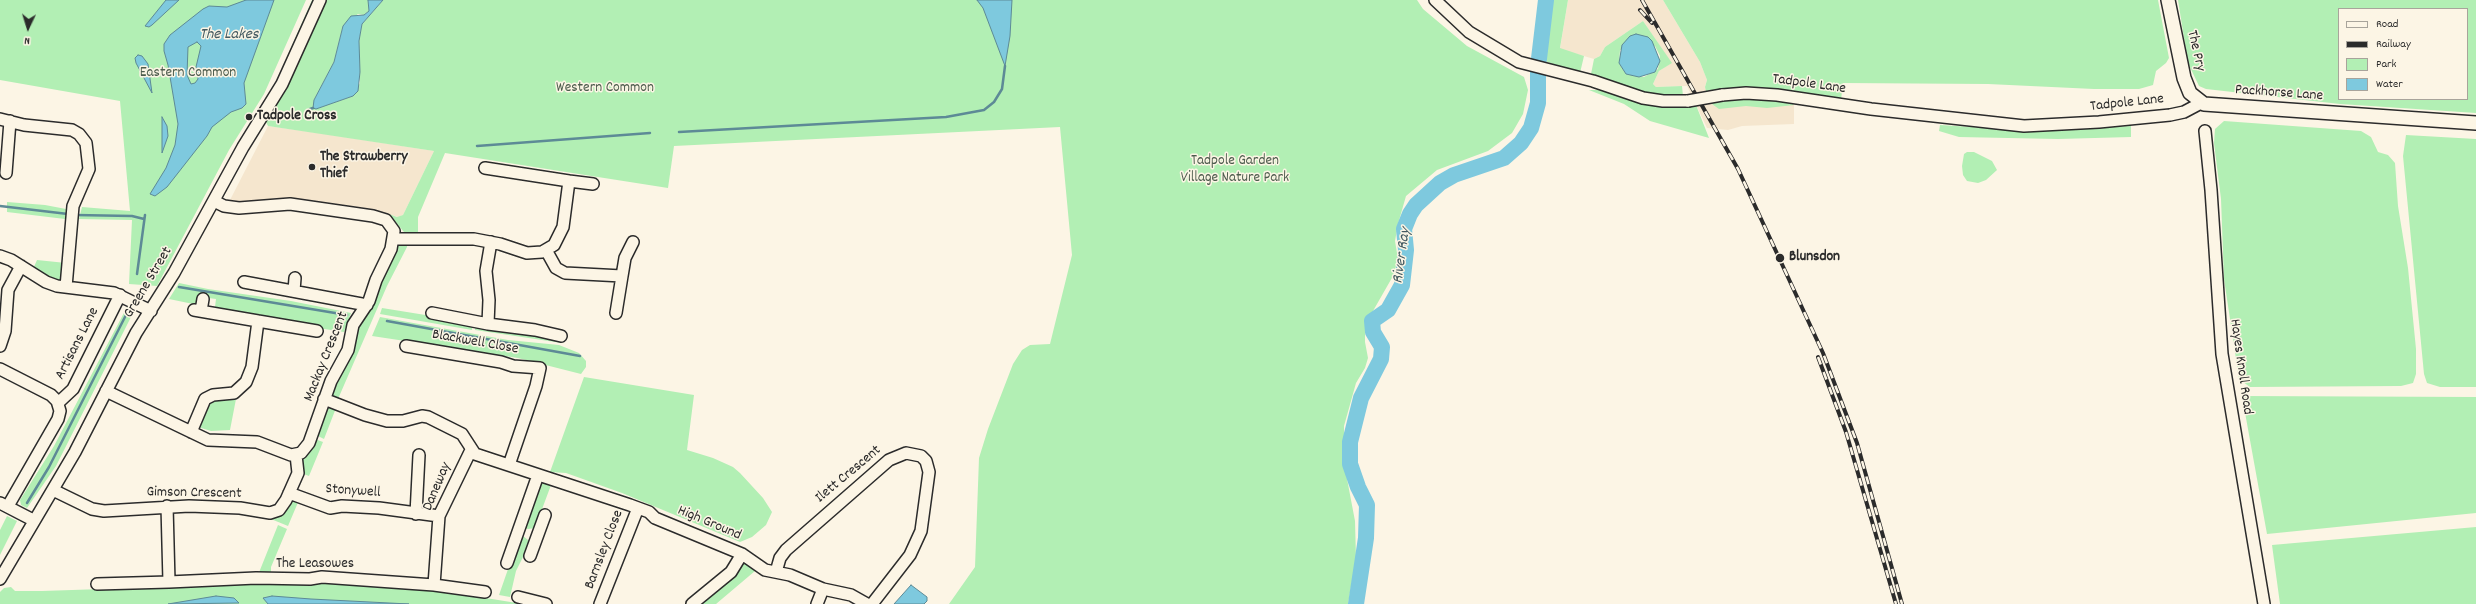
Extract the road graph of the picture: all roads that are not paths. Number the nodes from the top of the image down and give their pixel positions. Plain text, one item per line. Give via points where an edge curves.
1 (320, 0) edge
2 (1436, 0) edge
3 (2168, 0) edge
4 (2201, 103) junction
5 (5, 120) edge
6 (2476, 123) edge
7 (2205, 131) dead end
8 (485, 168) dead end
9 (8, 173) edge
10 (569, 181) junction
11 (593, 184) dead end
12 (214, 201) junction
13 (394, 239) junction
14 (491, 242) junction
15 (634, 242) dead end
16 (546, 250) junction
17 (0, 256) edge
18 (21, 266) junction
19 (622, 276) junction
20 (295, 278) dead end
21 (244, 282) dead end
22 (66, 287) junction
23 (294, 291) junction
24 (120, 295) junction
25 (203, 299) dead end
26 (367, 305) junction
27 (150, 311) junction
28 (432, 313) dead end
29 (616, 313) dead end
30 (258, 321) junction
31 (488, 324) junction
32 (316, 331) dead end
33 (561, 336) dead end
34 (0, 346) edge
35 (406, 346) dead end
36 (0, 369) edge
37 (106, 391) junction
38 (324, 399) junction
39 (58, 403) junction
40 (191, 432) junction
41 (470, 450) junction
42 (296, 455) junction
43 (419, 455) dead end
44 (509, 465) junction
45 (538, 476) junction
46 (53, 490) junction
47 (289, 493) junction
48 (4, 505) edge
49 (167, 506) junction
50 (638, 508) junction
51 (416, 514) junction
52 (545, 515) dead end
53 (439, 516) junction
54 (33, 520) junction
55 (518, 530) junction
56 (536, 536) junction
57 (742, 554) junction
58 (530, 556) dead end
59 (507, 562) dead end
60 (776, 572) junction
61 (0, 579) edge
62 (169, 582) junction
63 (97, 584) dead end
64 (434, 585) junction
65 (823, 589) junction
66 (485, 592) dead end
67 (518, 598) dead end
68 (546, 604) edge
69 (600, 604) edge
70 (692, 604) edge
71 (818, 604) edge
72 (867, 604) edge
73 (872, 604) edge
74 (2264, 604) edge

1 - 12 street, Greene Street via 282,84
2 - 4 street, Tadpole Lane, bridge via 1469,32 1519,62 1593,81 1642,98 1663,101 1688,101 1722,95 1768,94 1879,110 2024,126 2092,123 2170,115 2184,112
3 - 4 main road, The Pry via 2184,78 2190,93
4 - 6 main road, Packhorse Lane via 2222,107
5 - 9 street
5 - 22 street via 24,125 72,130 84,140 88,149 88,169 73,208
7 - 74 street, Hayes Knoll Road via 2222,354
8 - 10 street
10 - 11 street
10 - 16 street via 561,234
12 - 13 street via 224,206 239,208 290,204 379,217 391,225
12 - 27 street, Greene Street
13 - 14 street via 457,238
13 - 26 street, Mackay Crescent
14 - 16 street via 524,253
14 - 31 street via 486,271
15 - 19 street via 625,258
16 - 19 street via 556,268 565,273
17 - 18 street
18 - 22 street via 46,282
18 - 34 street via 8,290 5,331
19 - 29 street
20 - 23 street
21 - 23 street
22 - 24 street via 97,289
23 - 26 street
24 - 27 street
24 - 39 street, Artisans Lane via 73,389
25 - 30 street via 198,311
26 - 38 street, Mackay Crescent via 353,325 348,350
27 - 37 street, Greene Street
28 - 31 street
30 - 32 street
30 - 40 street via 252,367 246,382 234,392 213,395 205,399
31 - 33 street
35 - 44 street, Blackwell Close via 513,366 544,368
36 - 39 street via 51,395
37 - 40 street
37 - 46 street, Greene Street
38 - 41 street via 387,421 403,422 425,416 462,434
38 - 42 street, Mackay Crescent via 312,438 304,451
39 - 48 street via 58,419
40 - 42 street via 214,441 257,442 287,455
41 - 44 street, High Ground
41 - 53 street, Daneway
42 - 47 street, Gimson Crescent via 298,473
43 - 51 street
44 - 45 street, High Ground
45 - 50 street, High Ground
45 - 55 street
46 - 49 street, Gimson Crescent via 92,509 123,511
46 - 54 street, Greene Street
47 - 49 street, Gimson Crescent via 282,506 270,513 240,508
47 - 51 street, Stonywell via 330,508 379,508
48 - 54 street
49 - 62 street
50 - 57 street, High Ground via 649,512 655,518
50 - 69 street, Barnsley Close
51 - 53 street, Stonywell
52 - 56 street
53 - 64 street, Daneway
54 - 61 street, Greene Street
55 - 56 street
55 - 59 street
56 - 58 street
57 - 60 street, High Ground via 763,569
57 - 70 street via 731,572
60 - 65 street, High Ground via 794,576
60 - 73 street, Ilett Crescent via 780,558 786,550 889,460 906,453 921,456 926,461 929,472 921,531 910,555
62 - 63 street, The Leasowes
62 - 64 street, The Leasowes via 322,577
64 - 66 street, The Leasowes
65 - 71 street
65 - 72 street, High Ground via 852,595
67 - 68 street

